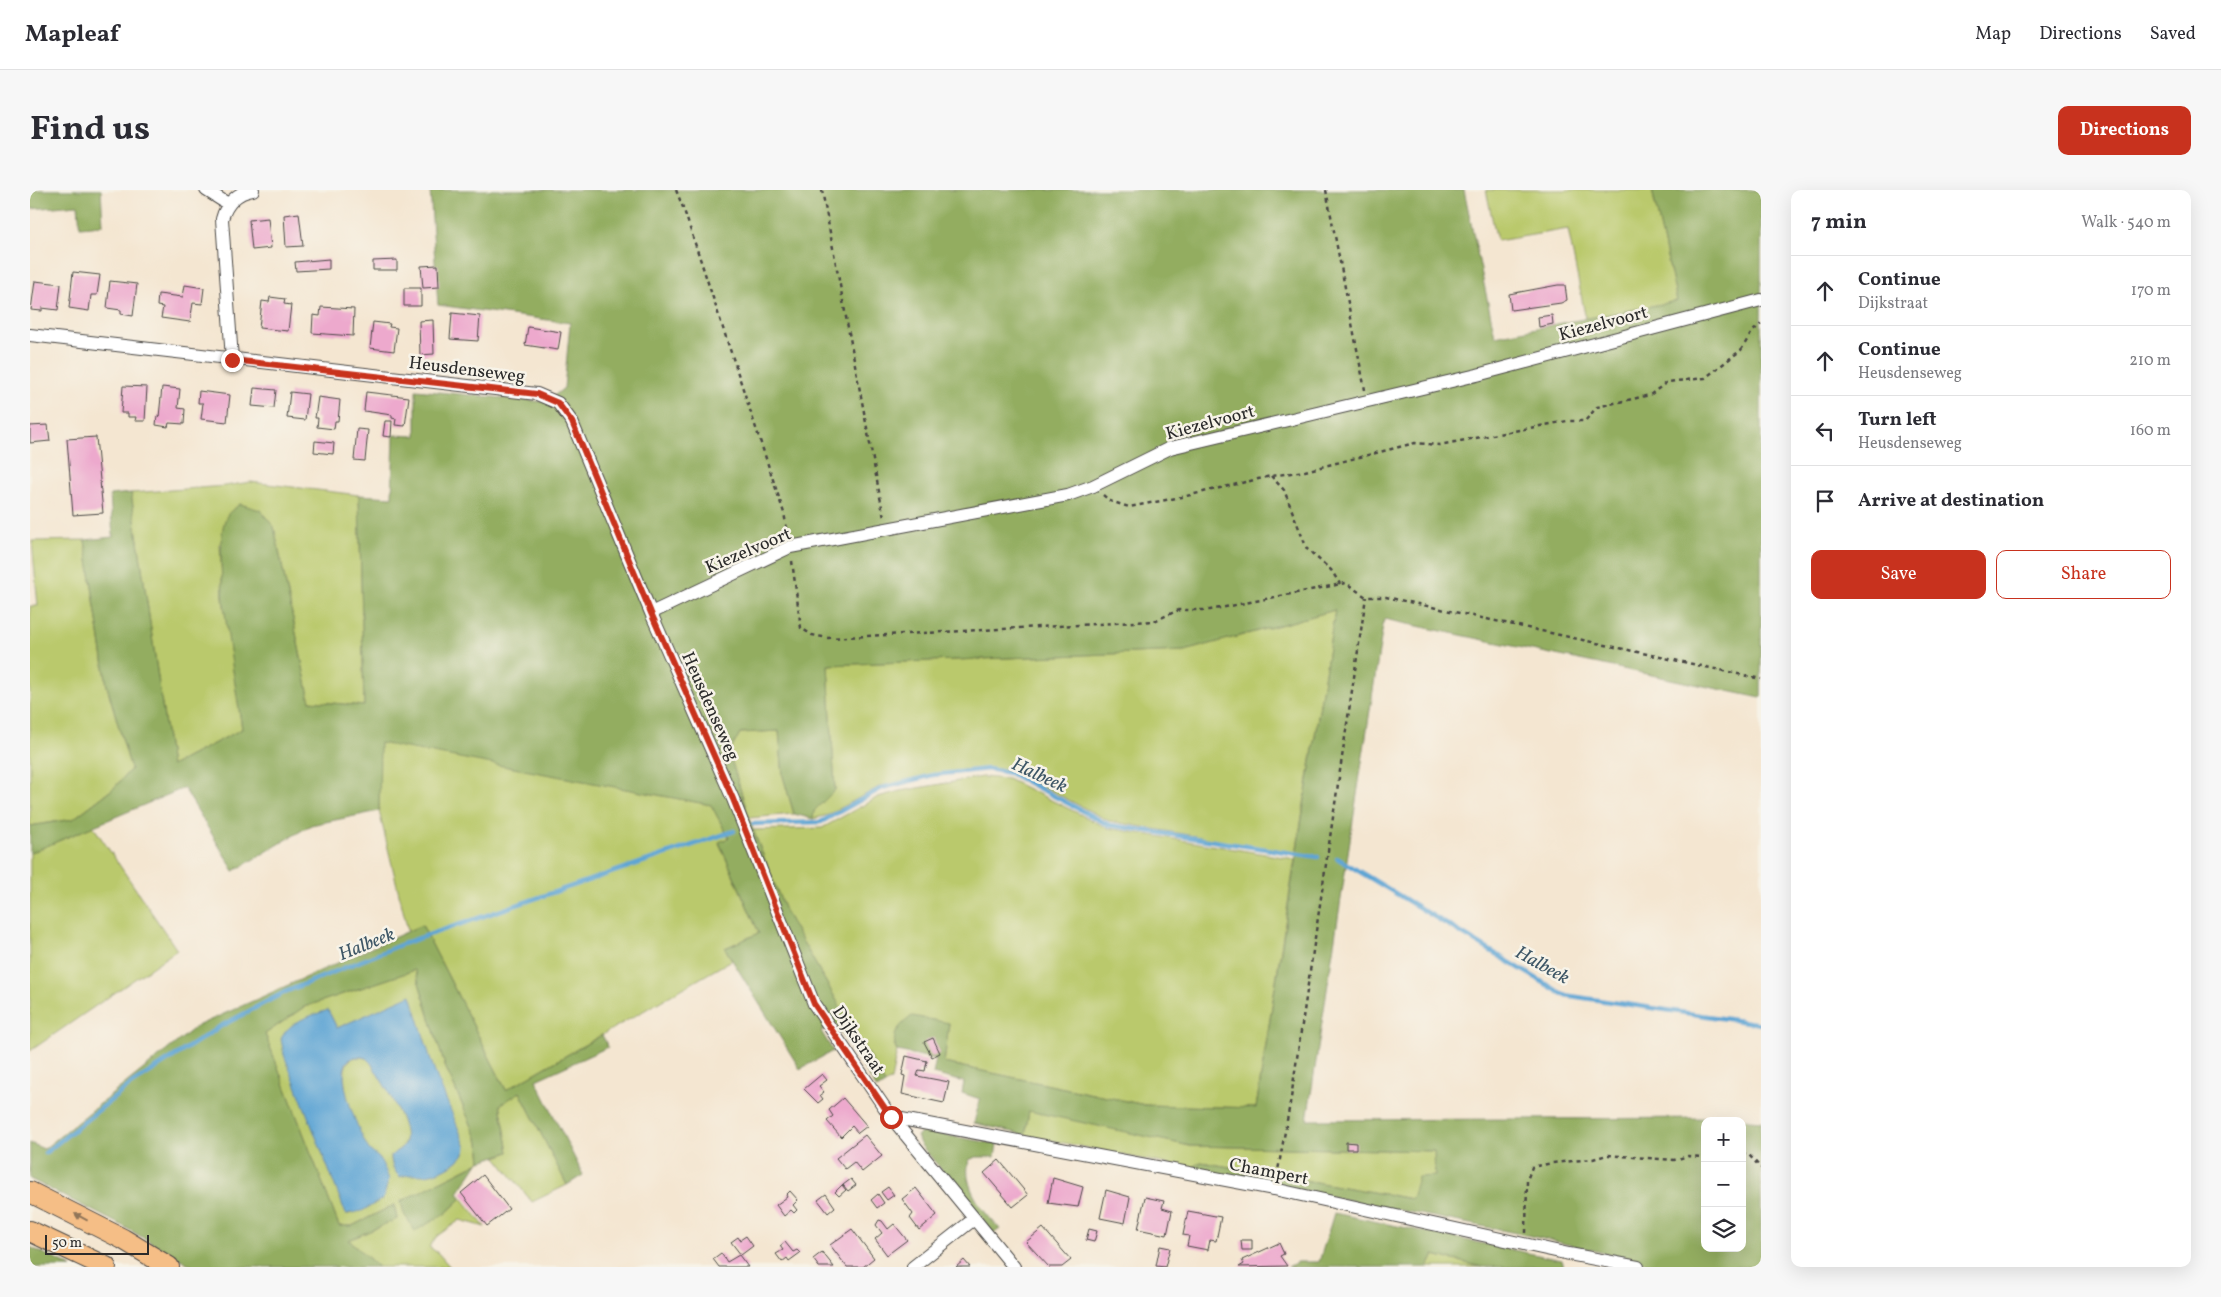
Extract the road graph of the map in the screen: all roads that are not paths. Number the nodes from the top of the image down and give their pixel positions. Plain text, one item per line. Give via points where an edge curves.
1 (206, 190) edge
2 (253, 190) edge
3 (228, 204) junction
4 (1761, 300) edge
5 (30, 335) edge
6 (232, 360) junction
7 (651, 613) junction
8 (733, 799) joint
9 (891, 1117) junction
10 (30, 1192) edge
11 (974, 1220) junction
12 (30, 1230) edge
13 (106, 1267) edge
14 (169, 1267) edge
15 (913, 1267) edge
16 (1014, 1267) edge
17 (1638, 1267) edge

1 - 3 street
2 - 3 street via 246,191
3 - 6 street via 222,219
4 - 7 street, Kiezelvoort via 1478,374 1170,448 1068,495 790,547
5 - 6 street, Heusdenseweg
6 - 7 street, Heusdenseweg via 537,394 558,403 572,422
7 - 8 street, Heusdenseweg
8 - 9 street, Dijkstraat via 814,1004
9 - 11 street, Dijkstraat
9 - 17 street, Champert via 1274,1189
14 -> 10 main road via 123,1239
11 - 15 street
11 - 16 street, Dijkstraat
12 - 13 main road

